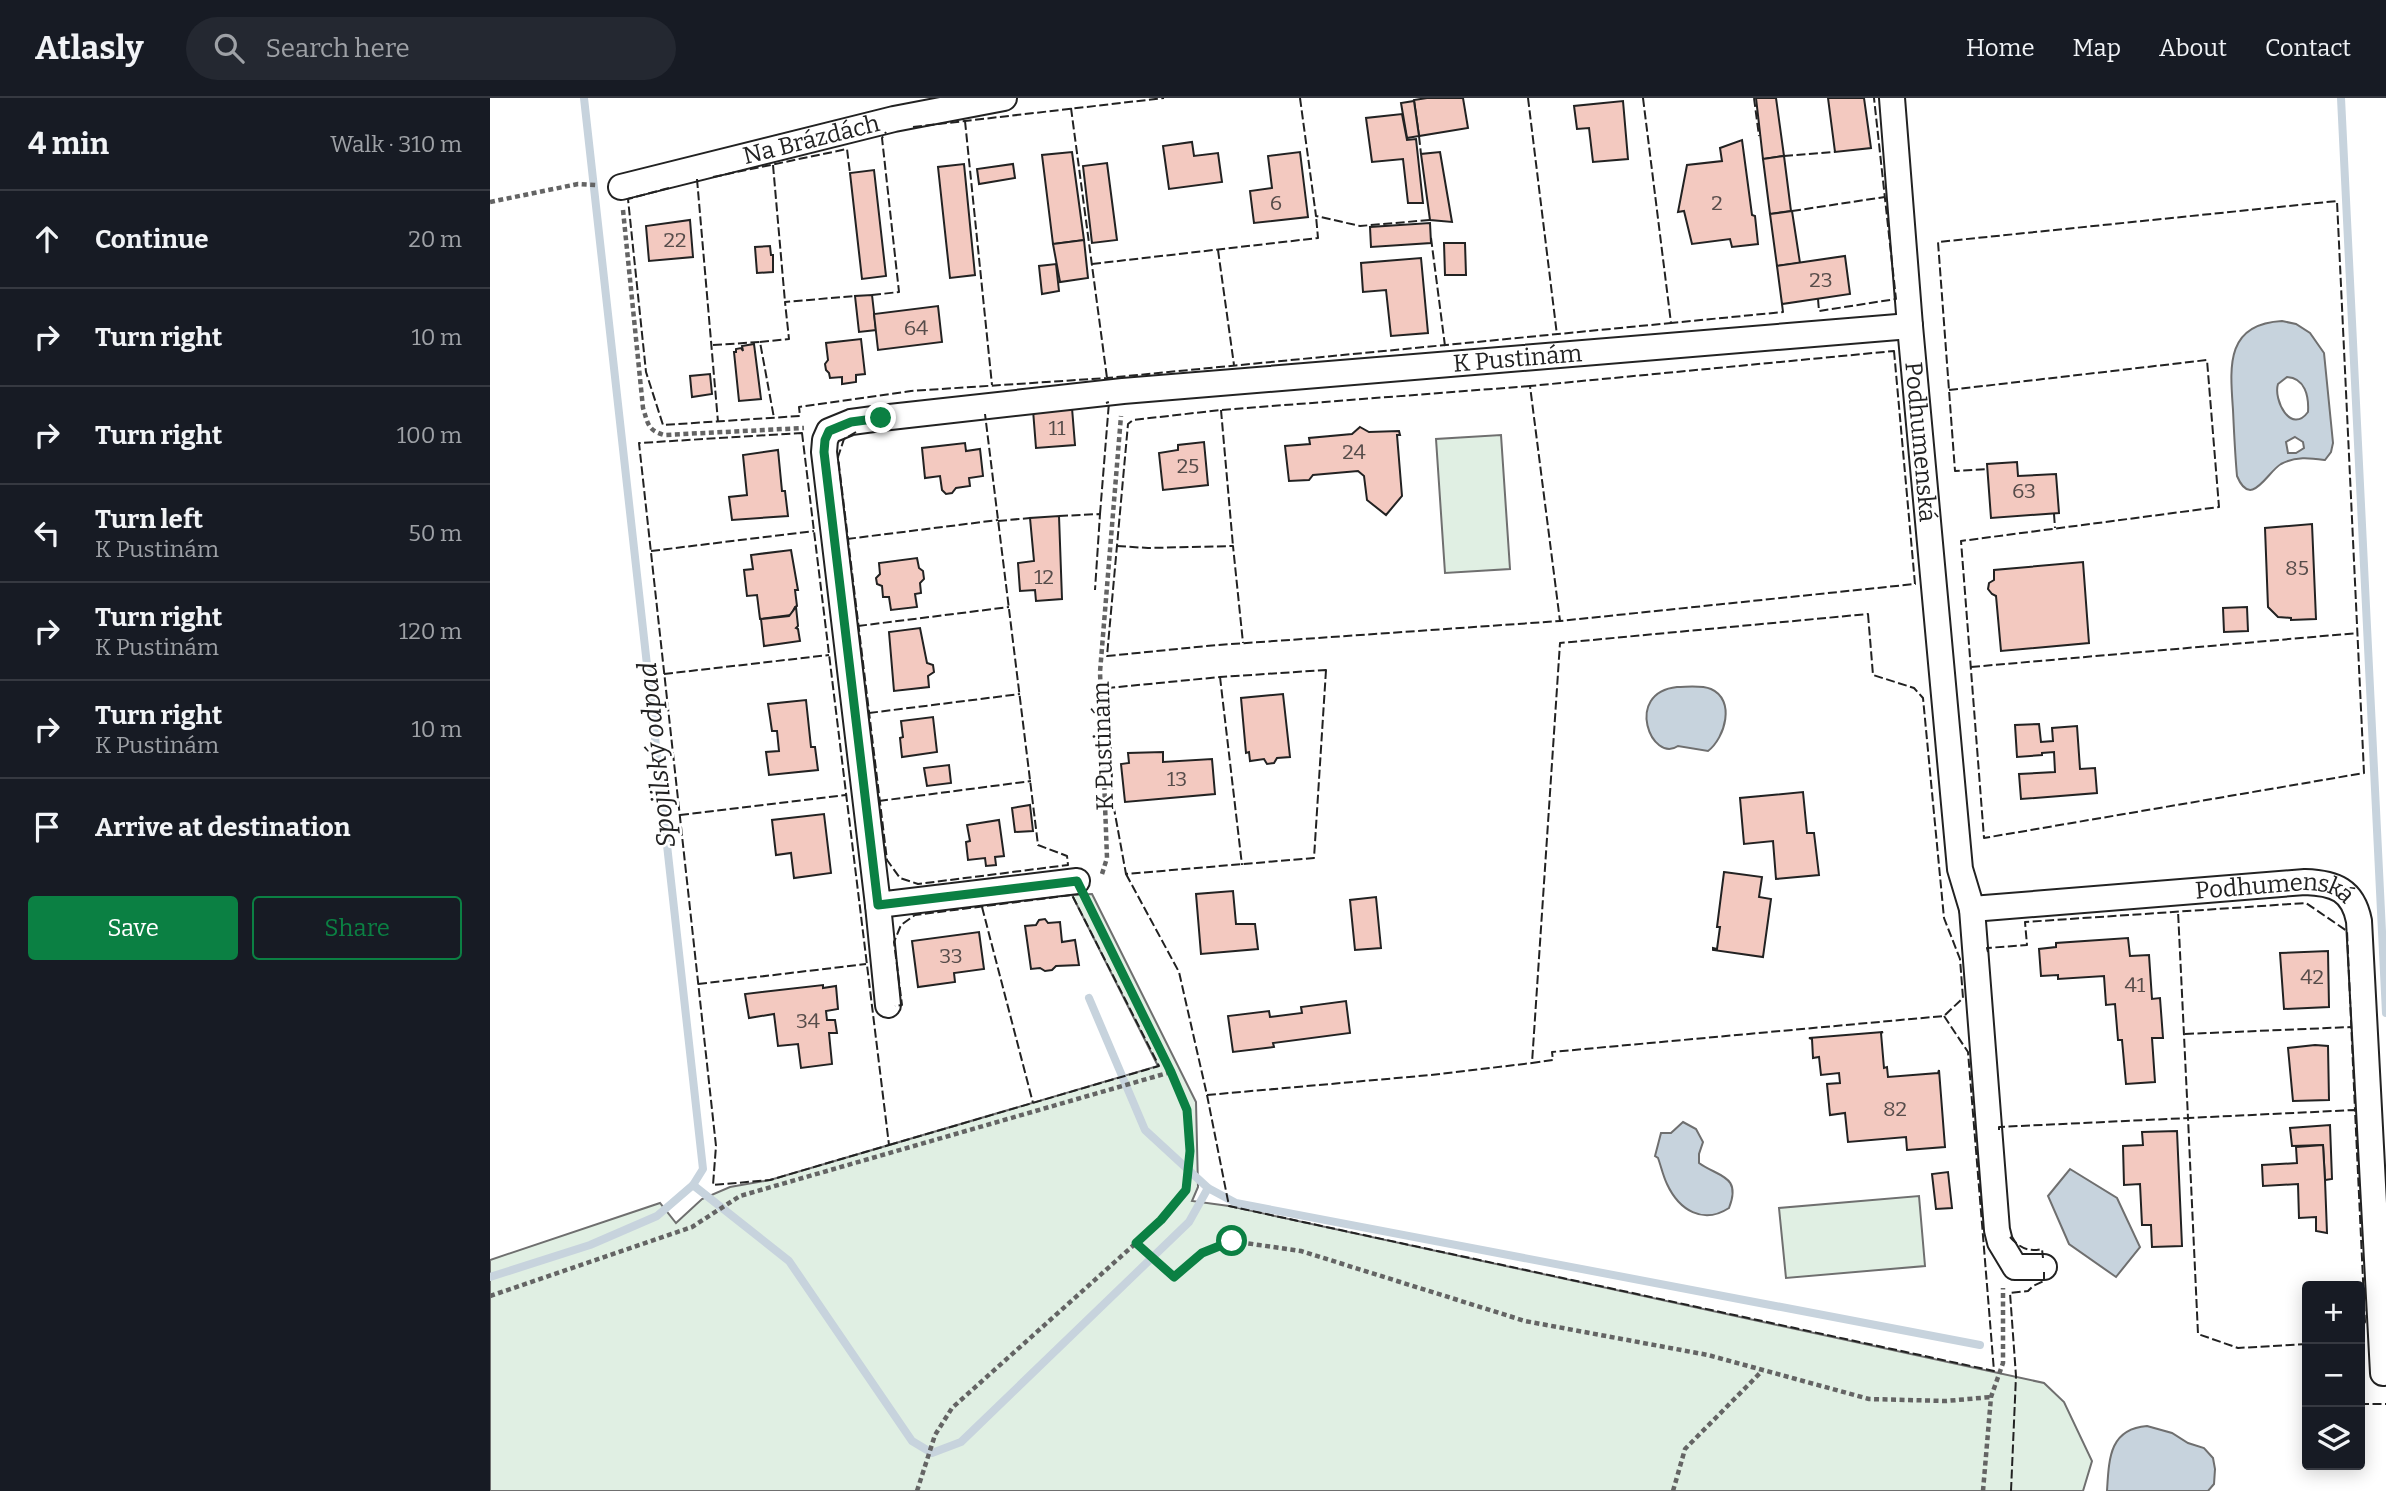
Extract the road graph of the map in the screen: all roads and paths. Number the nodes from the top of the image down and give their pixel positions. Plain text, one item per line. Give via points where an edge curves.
1 (1004, 98) edge
2 (1892, 98) edge
3 (589, 184) dead end
4 (621, 187) joint
5 (490, 202) edge
6 (1910, 326) junction
7 (1123, 391) junction
8 (829, 431) junction
9 (1077, 881) junction
10 (878, 905) junction
11 (1972, 909) junction
12 (888, 1005) dead end
13 (1171, 1072) junction
14 (1136, 1243) junction
15 (2008, 1258) junction
16 (2044, 1267) dead end
17 (490, 1296) edge
18 (1762, 1371) junction
19 (2383, 1373) dead end
20 (1991, 1397) junction
21 (917, 1491) edge
22 (1673, 1491) edge
23 (1983, 1491) edge

1 - 4 street, Na Brázdách via 894,119
2 - 6 street, Podhumenská
3 - 5 path
4 - 8 path via 643,408 653,432
6 - 7 street, K Pustinám
6 - 11 street, Podhumenská via 1960,869
7 - 8 street, K Pustinám via 851,422
7 - 9 path, K Pustinám via 1100,672 1107,858 1099,876
8 - 10 street via 824,452
9 - 10 street
9 - 13 path
10 - 12 street
11 - 15 street, Podhumenská via 1997,1230
11 - 19 street, Podhumenská via 2305,882 2333,886 2352,900 2359,921
13 - 14 path via 1187,1110 1190,1151 1186,1190
13 - 17 path via 740,1196 692,1227
14 - 18 path via 1174,1277 1202,1253 1232,1241 1301,1251 1525,1321 1708,1355
14 - 21 path via 952,1408 935,1435
15 - 16 street via 2015,1267
15 - 20 path via 2002,1266 2003,1363
18 - 20 path via 1869,1399
18 - 22 path via 1685,1449
20 - 23 path

